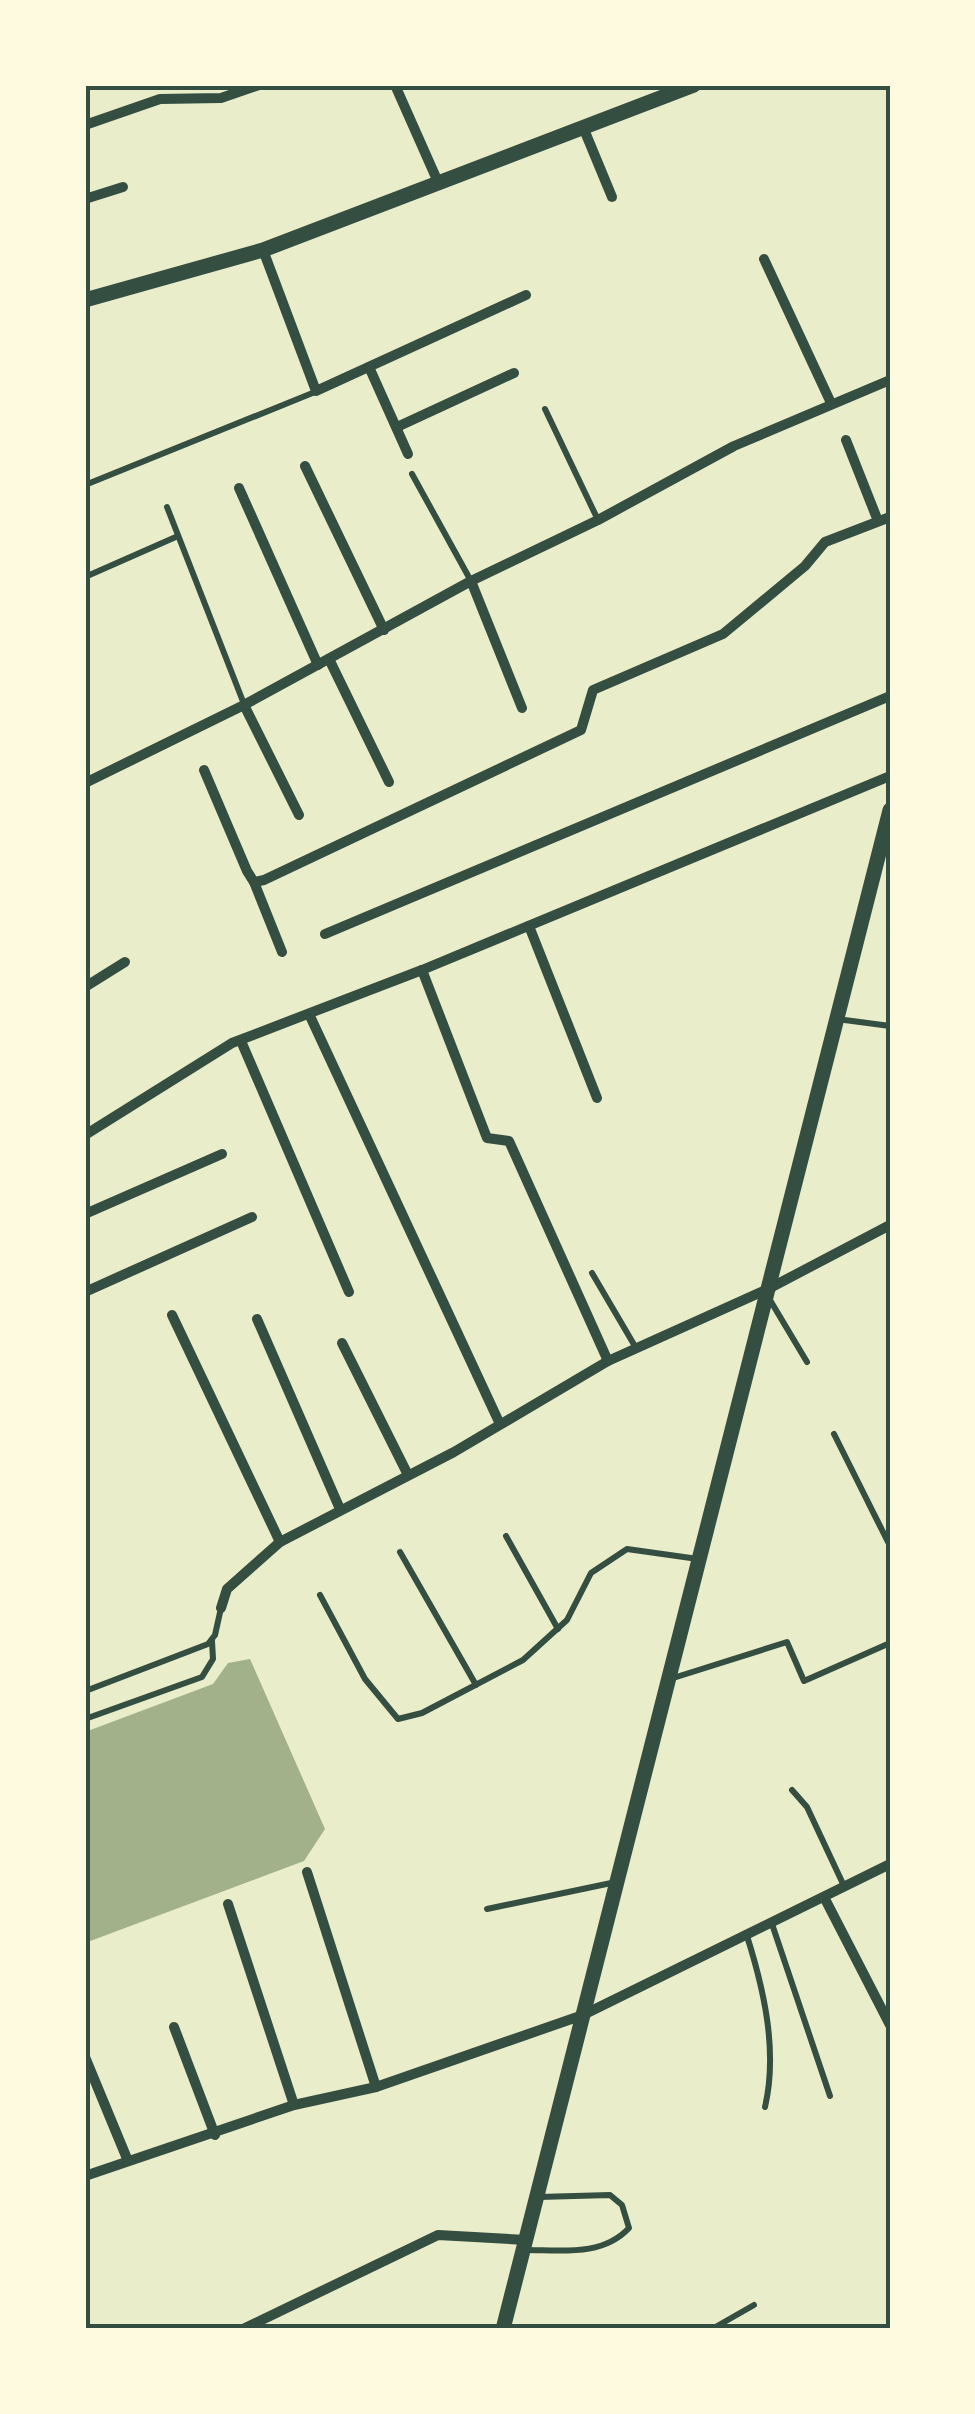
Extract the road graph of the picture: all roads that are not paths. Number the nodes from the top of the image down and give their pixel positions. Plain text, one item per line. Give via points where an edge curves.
1 (259, 85) edge
2 (395, 85) edge
3 (694, 85) edge
4 (85, 125) edge
5 (584, 127) junction
6 (438, 182) junction
7 (123, 187) dead end
8 (612, 198) dead end
9 (85, 199) edge
10 (263, 250) junction
11 (764, 259) dead end
12 (526, 296) dead end
13 (85, 300) edge
14 (369, 367) junction
15 (514, 373) dead end
16 (890, 380) edge
17 (316, 392) junction
18 (831, 404) junction
19 (545, 409) dead end
20 (396, 427) junction
21 (846, 440) dead end
22 (408, 454) dead end
23 (305, 466) dead end
24 (412, 474) dead end
25 (85, 485) edge
26 (240, 488) dead end
27 (167, 507) dead end
28 (890, 517) edge
29 (598, 520) junction
30 (878, 521) junction
31 (178, 536) junction
32 (85, 578) edge
33 (471, 580) junction
34 (384, 630) junction
35 (323, 662) junction
36 (890, 696) edge
37 (244, 705) junction
38 (522, 708) dead end
39 (204, 770) dead end
40 (890, 776) edge
41 (389, 782) dead end
42 (85, 783) edge
43 (890, 810) edge
44 (298, 815) dead end
45 (254, 882) junction
46 (529, 926) junction
47 (325, 934) dead end
48 (282, 952) dead end
49 (125, 962) dead end
50 (422, 970) junction
51 (85, 987) edge
52 (308, 1014) junction
53 (837, 1019) junction
54 (890, 1026) edge
55 (241, 1041) junction
56 (598, 1098) dead end
57 (85, 1134) edge
58 (222, 1154) dead end
59 (85, 1214) edge
60 (252, 1217) dead end
61 (890, 1225) edge
62 (592, 1273) dead end
63 (85, 1292) edge
64 (348, 1292) dead end
65 (767, 1292) junction
66 (172, 1315) dead end
67 (257, 1318) dead end
68 (342, 1343) dead end
69 (636, 1348) junction
70 (608, 1361) junction
71 (807, 1362) dead end
72 (498, 1422) junction
73 (834, 1434) dead end
74 (408, 1475) junction
75 (340, 1509) junction
76 (890, 1515) edge
77 (879, 1520) junction
78 (506, 1536) dead end
79 (280, 1542) junction
80 (890, 1546) edge
81 (400, 1552) dead end
82 (699, 1559) junction
83 (320, 1594) dead end
84 (221, 1608) joint
85 (558, 1628) junction
86 (212, 1640) junction
87 (890, 1643) edge
88 (668, 1680) junction
89 (476, 1685) junction
90 (88, 1690) dead end
91 (85, 1719) edge
92 (792, 1790) dead end
93 (890, 1864) edge
94 (308, 1872) dead end
95 (617, 1882) junction
96 (844, 1887) junction
97 (824, 1898) junction
98 (228, 1904) dead end
99 (486, 1908) dead end
100 (772, 1924) junction
101 (747, 1936) junction
102 (583, 2015) junction
103 (890, 2025) edge
104 (174, 2027) dead end
105 (85, 2057) edge
106 (376, 2087) junction
107 (830, 2096) dead end
108 (294, 2105) junction
109 (765, 2107) dead end
110 (216, 2134) junction
111 (128, 2161) junction
112 (85, 2176) edge
113 (537, 2197) junction
114 (524, 2245) junction
115 (754, 2305) dead end
116 (243, 2329) edge
117 (503, 2329) edge
118 (712, 2329) edge

1 - 4 street via 221,98 160,98
2 - 6 street
3 - 5 street
5 - 6 street
5 - 8 street
6 - 10 street
7 - 9 street
10 - 13 street
10 - 17 street
11 - 18 street
12 - 14 street
14 - 17 street
14 - 20 street
15 - 20 street
16 - 18 street
17 - 25 lane
18 - 29 street via 734,446
19 - 29 lane
20 - 22 street
21 - 30 street
23 - 34 street
24 - 33 lane
26 - 35 street
27 - 31 lane
28 - 30 street
29 - 33 street
30 - 45 street via 825,542 724,634 593,690 581,730
31 - 32 lane
31 - 37 lane
33 - 34 street
33 - 38 street
34 - 35 street
35 - 37 street
35 - 41 street
36 - 47 street
37 - 42 street
37 - 44 street
39 - 45 street
40 - 46 street
43 - 53 street
45 - 48 street
46 - 50 street
46 - 56 street
49 - 51 street
50 - 52 street
50 - 70 street via 487,1138 509,1141
52 - 55 street
52 - 72 street
53 - 54 lane
53 - 65 street
55 - 57 street
55 - 64 street
58 - 59 street
60 - 63 street
61 - 65 street
62 - 69 lane
65 - 69 street
65 - 71 lane
65 - 82 street
66 - 79 street
67 - 75 street
68 - 74 street
69 - 70 street
70 - 72 street
72 - 74 street
73 - 77 lane
74 - 75 street
75 - 79 street
76 - 77 lane
77 - 80 lane
78 - 85 lane
79 - 84 street via 227,1589
81 - 89 lane
82 - 85 lane via 627,1548 592,1573
82 - 88 street
83 - 89 lane via 364,1679 398,1719
84 - 86 lane
85 - 89 lane via 523,1660
86 - 90 lane
86 - 91 lane via 213,1659 202,1677
87 - 88 lane via 804,1681 787,1642
88 - 95 street
92 - 96 lane
93 - 96 street
94 - 106 street
95 - 99 lane
95 - 102 street
96 - 97 street
97 - 100 street
97 - 103 street
98 - 108 street
100 - 101 street
100 - 107 lane
101 - 102 street
101 - 109 lane via 768,2012
102 - 106 street
102 - 113 street
104 - 110 street
105 - 111 street
106 - 108 street
108 - 110 street
110 - 111 street
111 - 112 street
113 - 114 street
113 - 114 lane via 610,2196 622,2206 628,2228 614,2244 577,2250
114 - 116 street via 438,2235
114 - 117 street
115 - 118 lane

